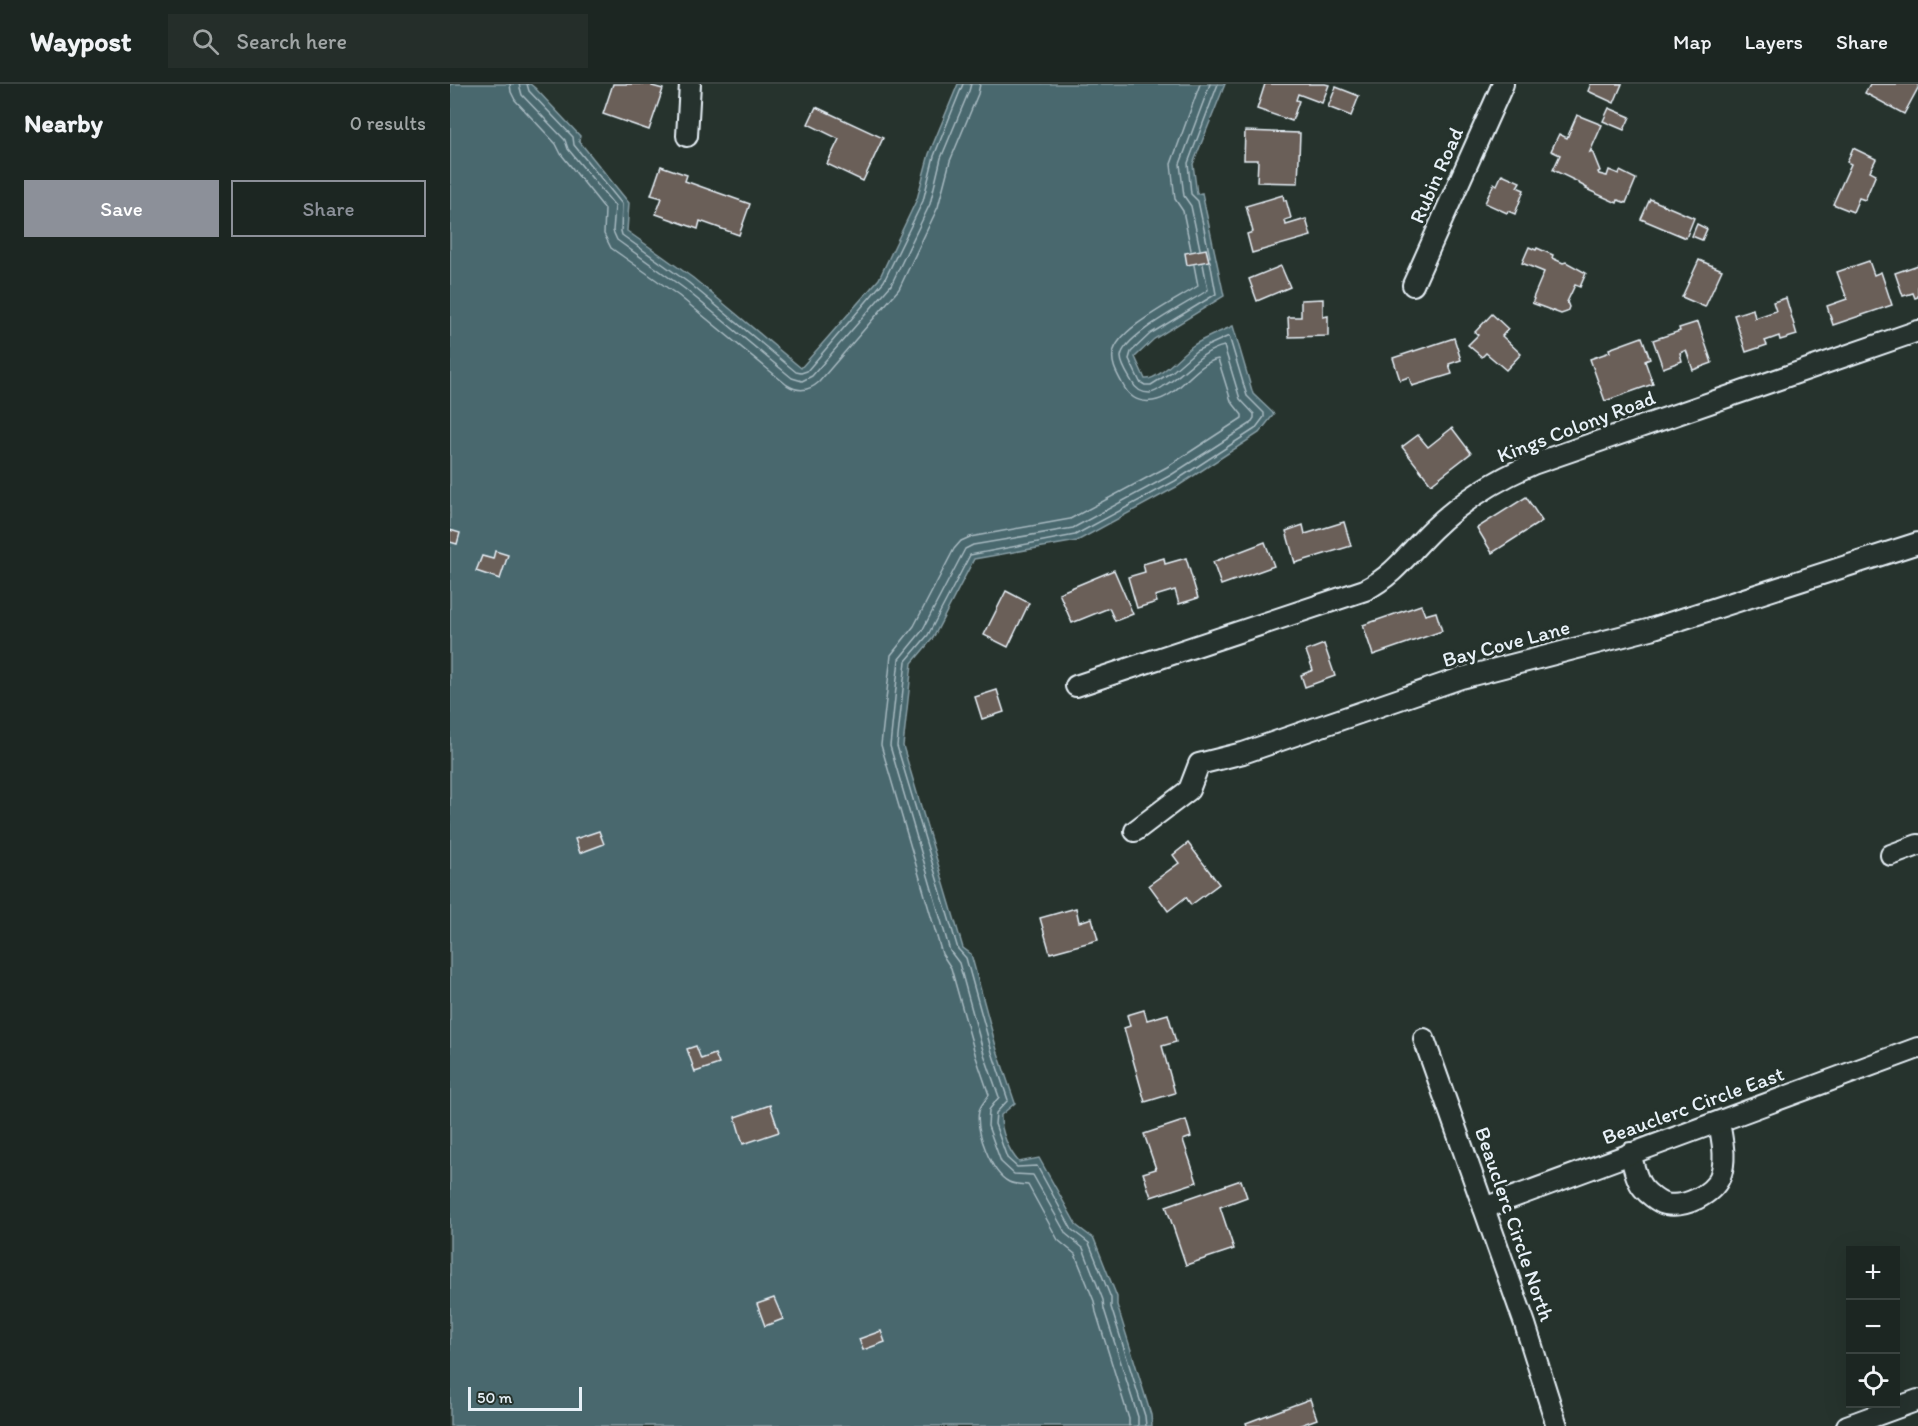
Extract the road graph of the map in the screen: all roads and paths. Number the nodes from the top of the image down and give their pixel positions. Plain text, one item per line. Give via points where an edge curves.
1 (690, 84) edge
2 (1503, 84) edge
3 (687, 136) dead end
4 (1413, 285) dead end
5 (1918, 331) edge
6 (1918, 543) edge
7 (1076, 686) dead end
8 (1135, 831) dead end
9 (1918, 845) edge
10 (1891, 855) dead end
11 (1424, 1039) dead end
12 (1918, 1048) edge
13 (1719, 1122) junction
14 (1630, 1153) junction
15 (1484, 1208) junction
16 (1918, 1400) edge
17 (1557, 1426) edge
18 (1847, 1426) edge

1 - 3 street
2 - 4 street, Rubin Road
5 - 7 street, Kings Colony Road via 1533,464 1468,500 1435,527 1388,576 1365,590
6 - 8 street, Bay Cove Lane via 1652,629 1461,678 1243,753 1199,764 1189,790
9 - 10 street
11 - 15 street, Beauclerc Circle North
12 - 13 street, Beauclerc Circle East
13 - 14 street, Beauclerc Circle East
13 - 14 street via 1724,1161 1719,1178 1700,1198 1665,1204 1653,1197 1641,1186
14 - 15 street, Beauclerc Circle East
15 - 17 street, Beauclerc Circle North
16 - 18 street

